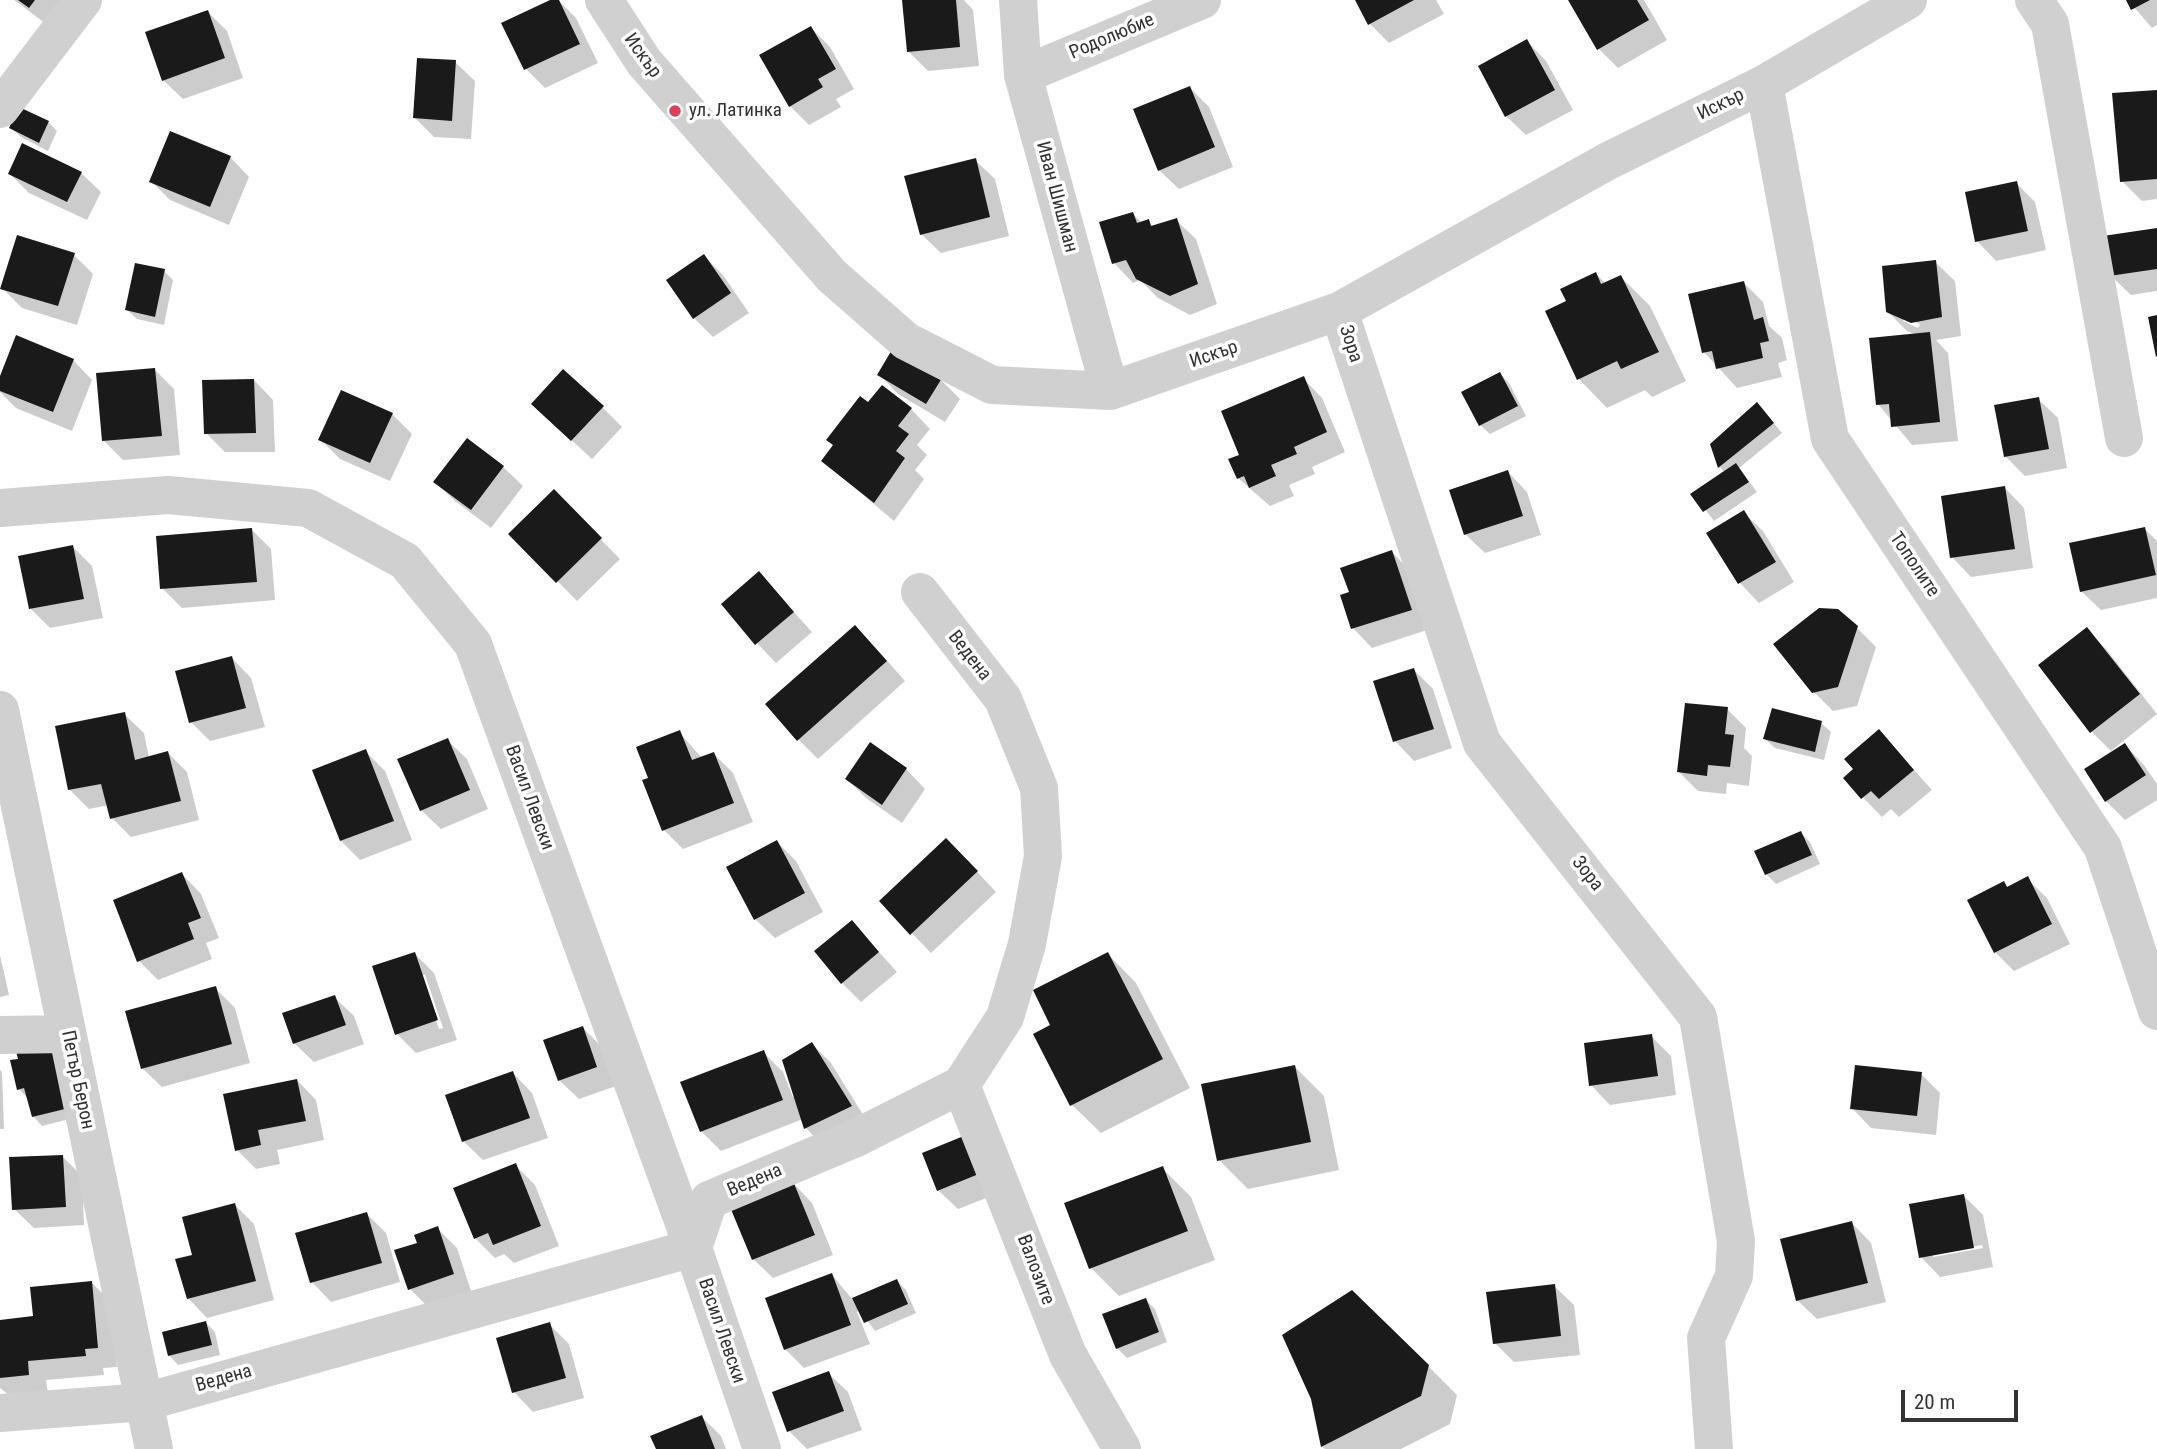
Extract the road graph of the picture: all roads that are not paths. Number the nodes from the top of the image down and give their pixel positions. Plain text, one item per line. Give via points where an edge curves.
1 (83, 0) edge
2 (604, 0) edge
3 (1018, 0) edge
4 (1202, 0) edge
5 (1909, 0) edge
6 (2034, 0) edge
7 (1023, 75) junction
8 (1763, 85) junction
9 (0, 109) edge
10 (1339, 311) junction
11 (1110, 391) junction
12 (2124, 438) dead end
13 (0, 508) edge
14 (920, 592) dead end
15 (0, 710) edge
16 (2157, 1011) edge
17 (67, 1034) junction
18 (0, 1035) edge
19 (961, 1085) junction
20 (693, 1248) junction
21 (145, 1402) junction
22 (0, 1413) edge
23 (154, 1449) edge
24 (762, 1449) edge
25 (1122, 1449) edge
26 (1714, 1449) edge

1 - 9 street
2 - 11 street, Искър via 644,62 832,276 906,341 992,385
3 - 7 street, Иван Шишман
4 - 7 street, Родолюбие
5 - 8 street, Искър
6 - 12 street via 2050,24
7 - 11 street, Иван Шишман
8 - 10 street, Искър via 1608,161
8 - 16 street, Тополите via 1830,439 2103,848
10 - 11 street, Искър
10 - 26 street, Зора via 1482,743 1698,1017 1736,1241 1734,1276 1706,1338
13 - 20 street, Васил Левски via 168,495 308,508 405,561 473,643
14 - 19 street, Ведена via 1003,699 1039,788 1043,856 1027,944 1005,1017
15 - 17 street, Петър Берон
17 - 18 street
17 - 21 street, Петър Берон
19 - 20 street, Ведена via 856,1139 709,1200
19 - 25 street, Валозите via 1068,1354
20 - 21 street, Ведена
20 - 24 street, Васил Левски
21 - 22 street, Ведена
21 - 23 street, Петър Берон

